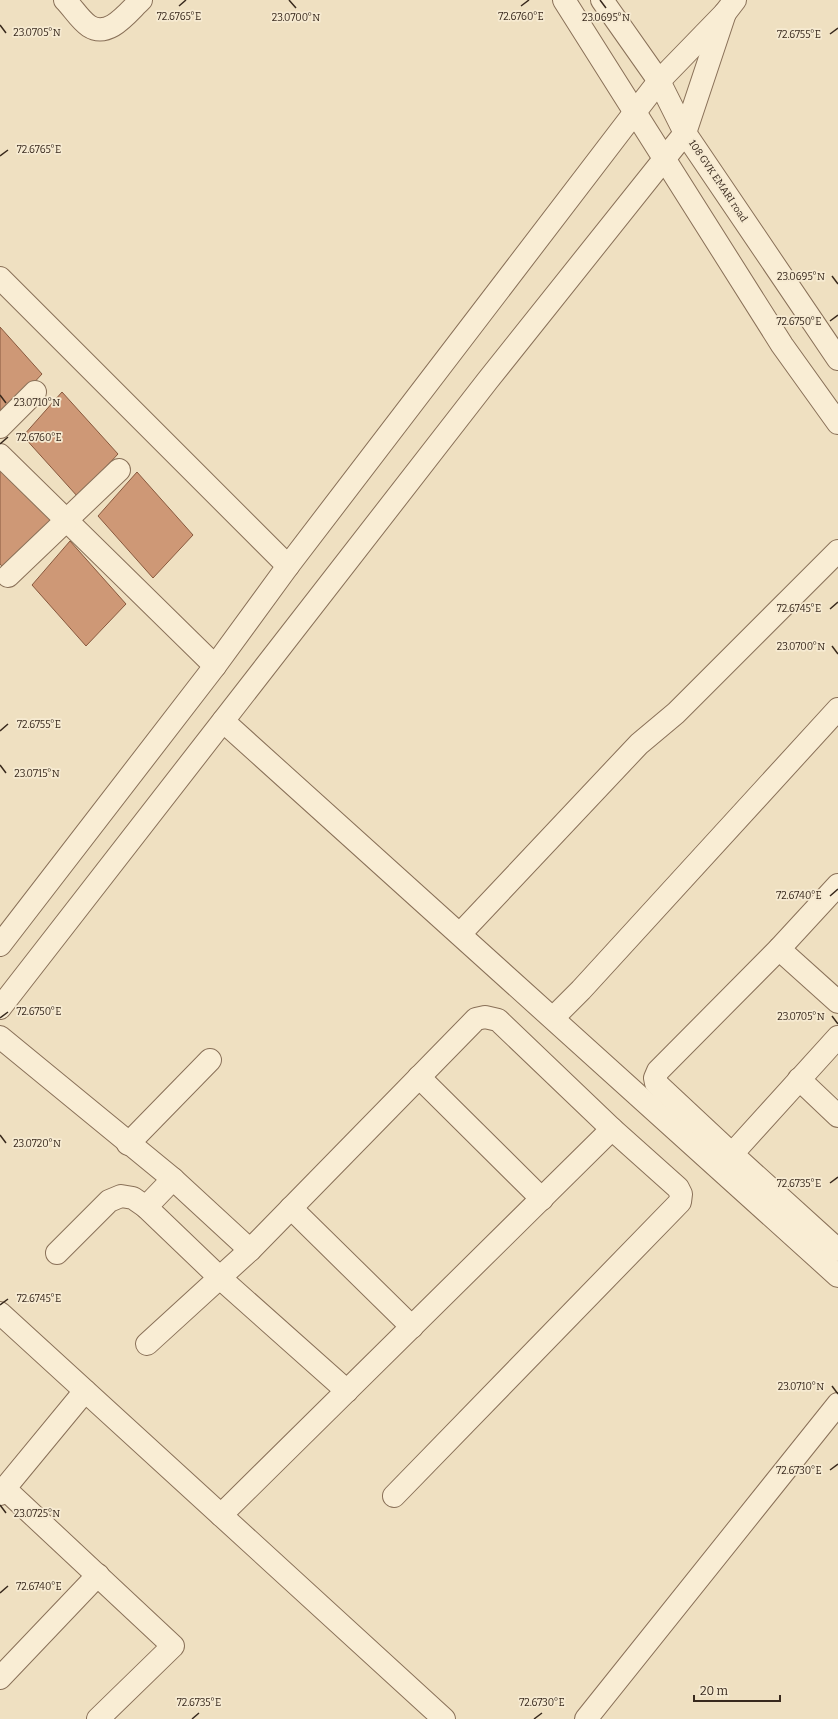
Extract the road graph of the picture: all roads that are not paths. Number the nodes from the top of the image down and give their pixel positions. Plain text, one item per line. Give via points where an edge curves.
1 (66, 0) edge
2 (141, 0) edge
3 (564, 0) edge
4 (602, 0) edge
5 (730, 6) edge
6 (659, 81) junction
7 (635, 112) junction
8 (685, 133) junction
9 (664, 159) junction
10 (0, 278) edge
11 (838, 359) edge
12 (35, 392) dead end
13 (838, 423) edge
14 (0, 427) edge
15 (0, 455) edge
16 (119, 470) dead end
17 (67, 520) junction
18 (838, 551) edge
19 (288, 566) junction
20 (8, 576) dead end
21 (215, 666) junction
22 (838, 709) edge
23 (223, 720) junction
24 (838, 884) edge
25 (460, 934) junction
26 (0, 945) edge
27 (779, 949) junction
28 (838, 1002) edge
29 (0, 1008) edge
30 (553, 1018) junction
31 (838, 1036) edge
32 (0, 1037) edge
33 (210, 1060) dead end
34 (419, 1077) junction
35 (799, 1079) junction
36 (838, 1116) edge
37 (612, 1129) junction
38 (128, 1144) junction
39 (726, 1161) junction
40 (173, 1179) junction
41 (542, 1199) junction
42 (146, 1207) junction
43 (291, 1208) junction
44 (250, 1250) junction
45 (838, 1250) edge
46 (57, 1253) dead end
47 (838, 1276) edge
48 (219, 1277) junction
49 (0, 1313) edge
50 (412, 1327) junction
51 (147, 1344) dead end
52 (85, 1391) junction
53 (347, 1391) junction
54 (838, 1404) edge
55 (2, 1491) edge
56 (394, 1496) dead end
57 (221, 1515) junction
58 (98, 1575) junction
59 (0, 1678) edge
60 (98, 1719) edge
61 (444, 1719) edge
62 (586, 1719) edge

1 - 2 street via 88,26 98,29 111,27
3 - 7 street
4 - 6 street, 108 GVK EMARI road
5 - 6 street
5 - 8 street
6 - 7 street
6 - 8 street, 108 GVK EMARI road
7 - 9 street
7 - 19 street
8 - 9 street
8 - 11 street, 108 GVK EMARI road
9 - 13 street via 782,345
9 - 23 street
10 - 19 street
12 - 14 street
15 - 17 street
16 - 17 street
17 - 20 street
17 - 21 street
18 - 25 street via 676,713 639,744
19 - 21 street
21 - 26 street
22 - 30 street
23 - 25 street
23 - 29 street
24 - 27 street
25 - 30 street
27 - 28 street
27 - 39 street via 656,1073 656,1083
30 - 39 street
31 - 35 street
32 - 38 street
33 - 38 street
34 - 37 street via 476,1019 485,1016 498,1020
34 - 41 street
34 - 43 street
35 - 36 street
35 - 39 street
37 - 41 street
37 - 56 street via 678,1188 681,1194 680,1202
38 - 40 street
39 - 45 street
39 - 47 street
40 - 42 street
40 - 44 street
41 - 50 street
42 - 46 street via 133,1198 121,1196 109,1201
42 - 48 street
43 - 44 street
43 - 50 street
44 - 48 street
48 - 51 street
48 - 53 street
49 - 52 street
50 - 53 street
52 - 55 street
52 - 57 street
53 - 57 street
54 - 62 street
55 - 58 street
57 - 61 street
58 - 59 street
58 - 60 street via 173,1646

